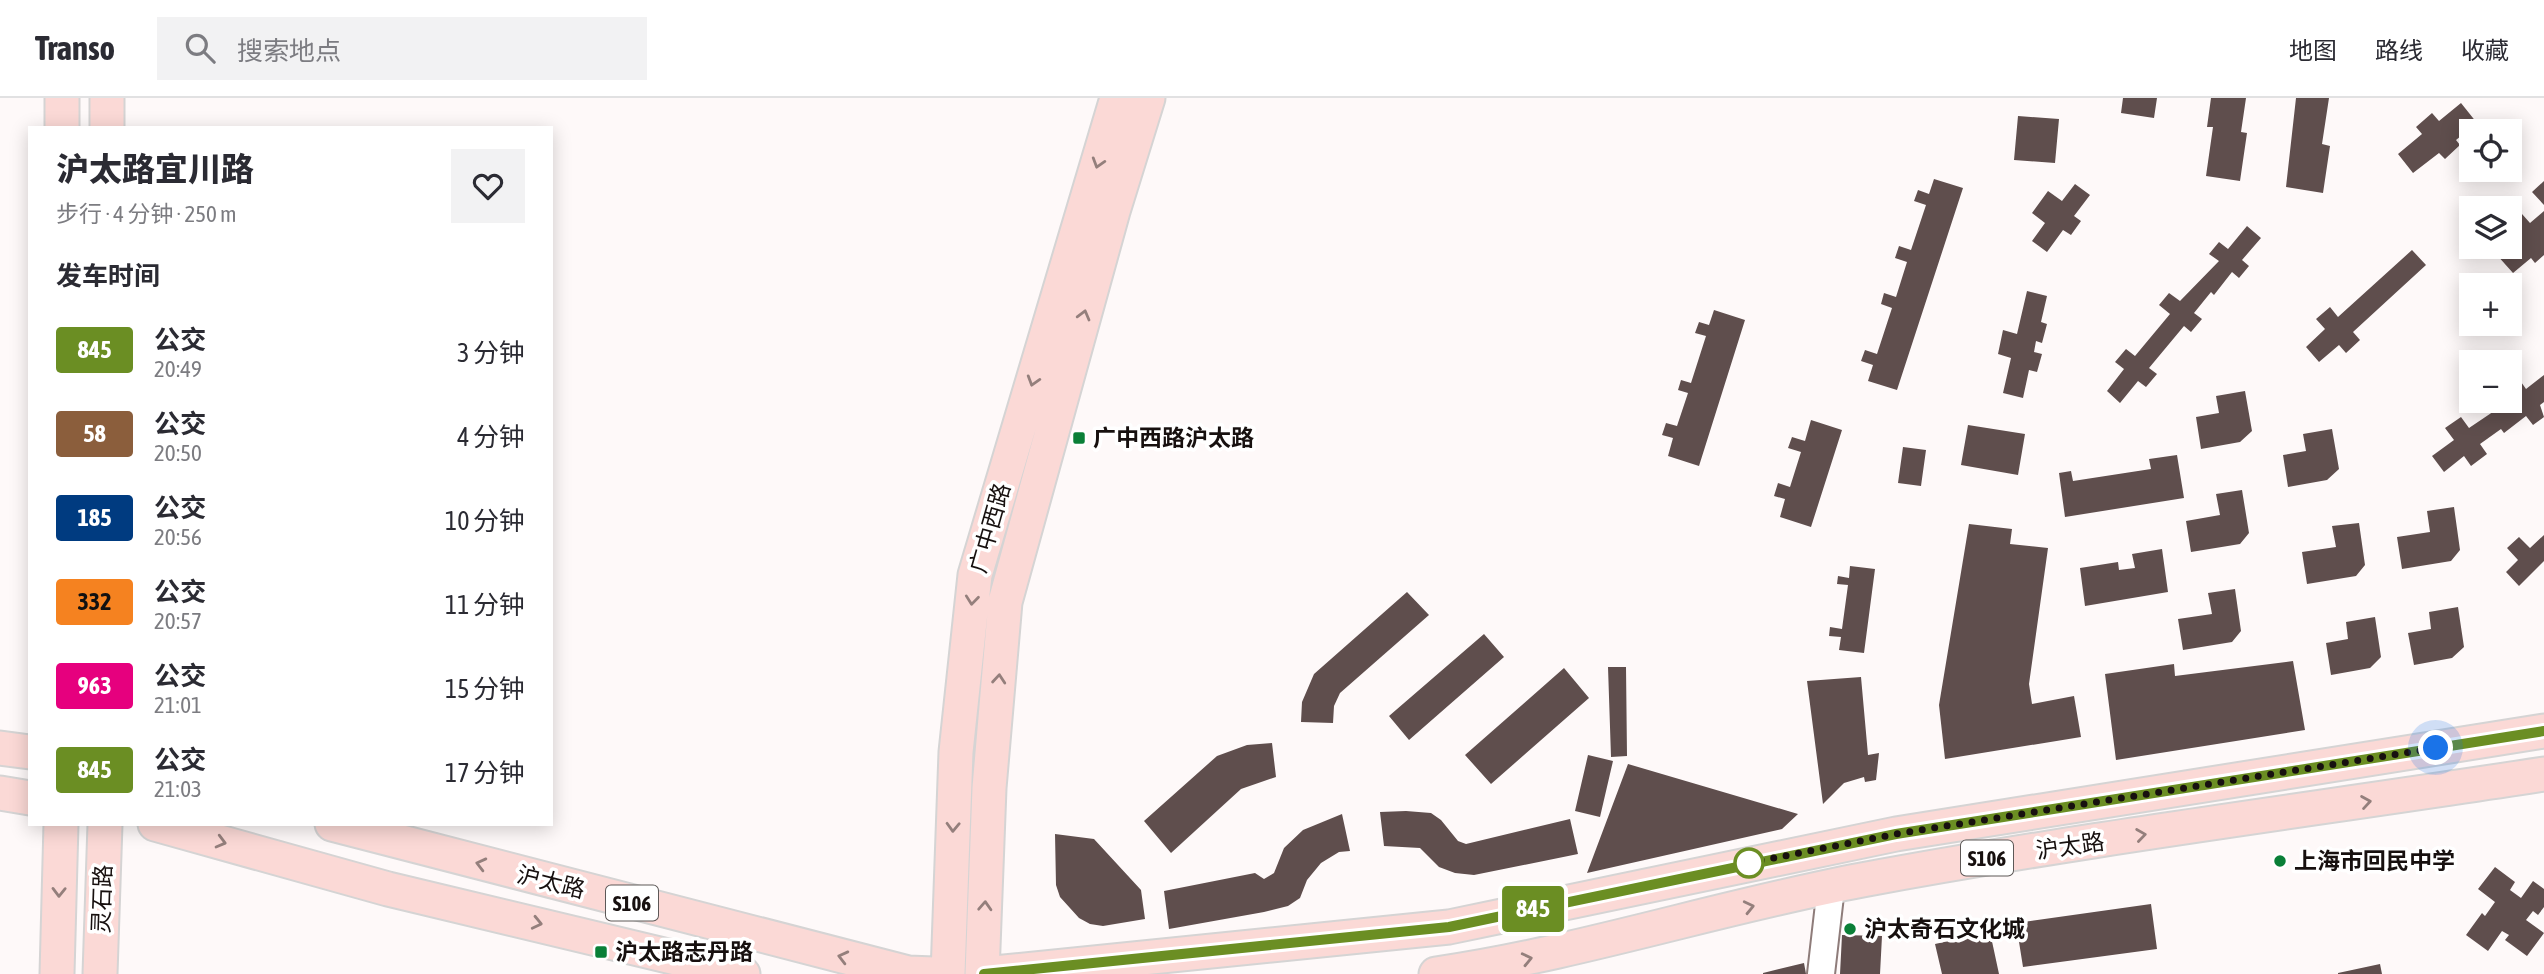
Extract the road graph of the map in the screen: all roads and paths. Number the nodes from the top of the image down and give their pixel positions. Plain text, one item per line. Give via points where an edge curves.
1 (62, 98) edge
2 (107, 98) edge
3 (1117, 98) edge
4 (1149, 98) edge
5 (62, 126) edge
6 (107, 126) edge
7 (2544, 731) edge
8 (0, 748) edge
9 (28, 752) edge
10 (2544, 774) edge
11 (0, 793) edge
12 (28, 798) edge
13 (61, 826) edge
14 (105, 826) edge
15 (162, 826) edge
16 (340, 826) edge
17 (1831, 887) junction
18 (57, 974) edge
19 (100, 974) edge
20 (743, 974) edge
21 (934, 974) edge
22 (948, 974) edge
23 (983, 974) edge
24 (1436, 974) edge
25 (1821, 974) edge

1 - 5 main road
2 - 6 main road
3 -> 22 main road, 广中西路 via 975,575 956,752
23 -> 4 main road, 广中西路 via 989,788 1005,602 1112,211
7 - 23 main road, 沪太路 / S106 via 1896,834 1449,927
8 - 9 main road
17 -> 10 main road, 沪太路 / S106 via 1984,858
11 - 12 main road
13 -> 18 main road, 灵石路
14 - 19 main road, 灵石路
15 -> 20 main road, 沪太路 / S106 via 388,888
21 -> 16 main road, 沪太路 / S106 via 908,973
24 -> 17 main road, 沪太路 / S106 via 1501,965
17 - 25 lane

